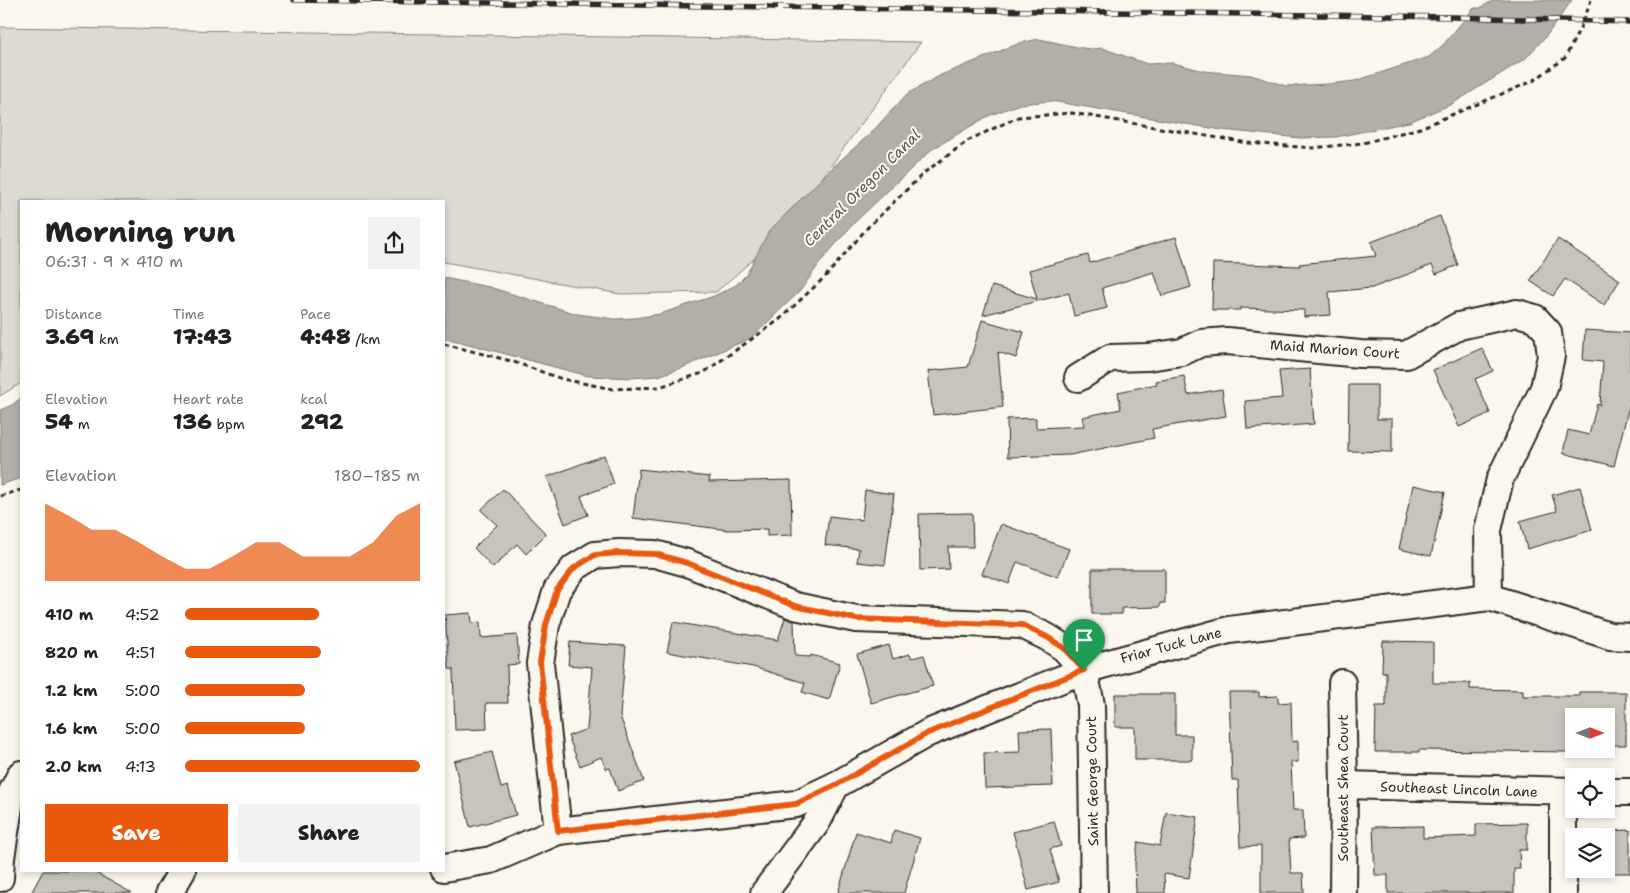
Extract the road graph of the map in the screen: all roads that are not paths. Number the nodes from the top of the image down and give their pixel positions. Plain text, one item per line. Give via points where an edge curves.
1 (1078, 378) dead end
2 (1489, 597) junction
3 (1630, 637) edge
4 (1084, 670) junction
5 (1342, 683) dead end
6 (20, 776) edge
7 (836, 785) junction
8 (1344, 786) junction
9 (1565, 791) edge
10 (1615, 792) edge
11 (1630, 792) edge
12 (1567, 818) edge
13 (558, 831) junction
14 (445, 868) edge
15 (181, 872) edge
16 (0, 878) edge
17 (169, 893) edge
18 (764, 893) edge
19 (1094, 893) edge
20 (1343, 893) edge
21 (1563, 893) edge

1 - 2 street, Maid Marion Court via 1110,358 1148,357 1182,352 1201,343 1227,341 1360,354 1406,355 1459,326 1518,313 1535,318 1548,332 1551,356 1544,388 1500,479 1488,530
2 - 3 street, Friar Tuck Lane via 1610,636
2 - 4 street, Friar Tuck Lane via 1229,630
4 - 7 street, Friar Tuck Lane via 928,733
4 - 13 street via 1064,648 1022,625 856,619 795,606 687,563 655,554 595,555 574,568 557,590 546,625 540,662
4 - 19 street, Saint George Court via 1091,705
5 - 8 street, Southeast Shea Court
6 - 16 street via 11,794
7 - 13 street, Friar Tuck Lane via 796,804
7 - 18 street via 817,822
8 - 9 street, Southeast Lincoln Lane
8 - 20 street, Southeast Shea Court
10 - 11 street
12 - 21 street
13 - 14 street, Friar Tuck Lane via 492,860
15 - 17 street

